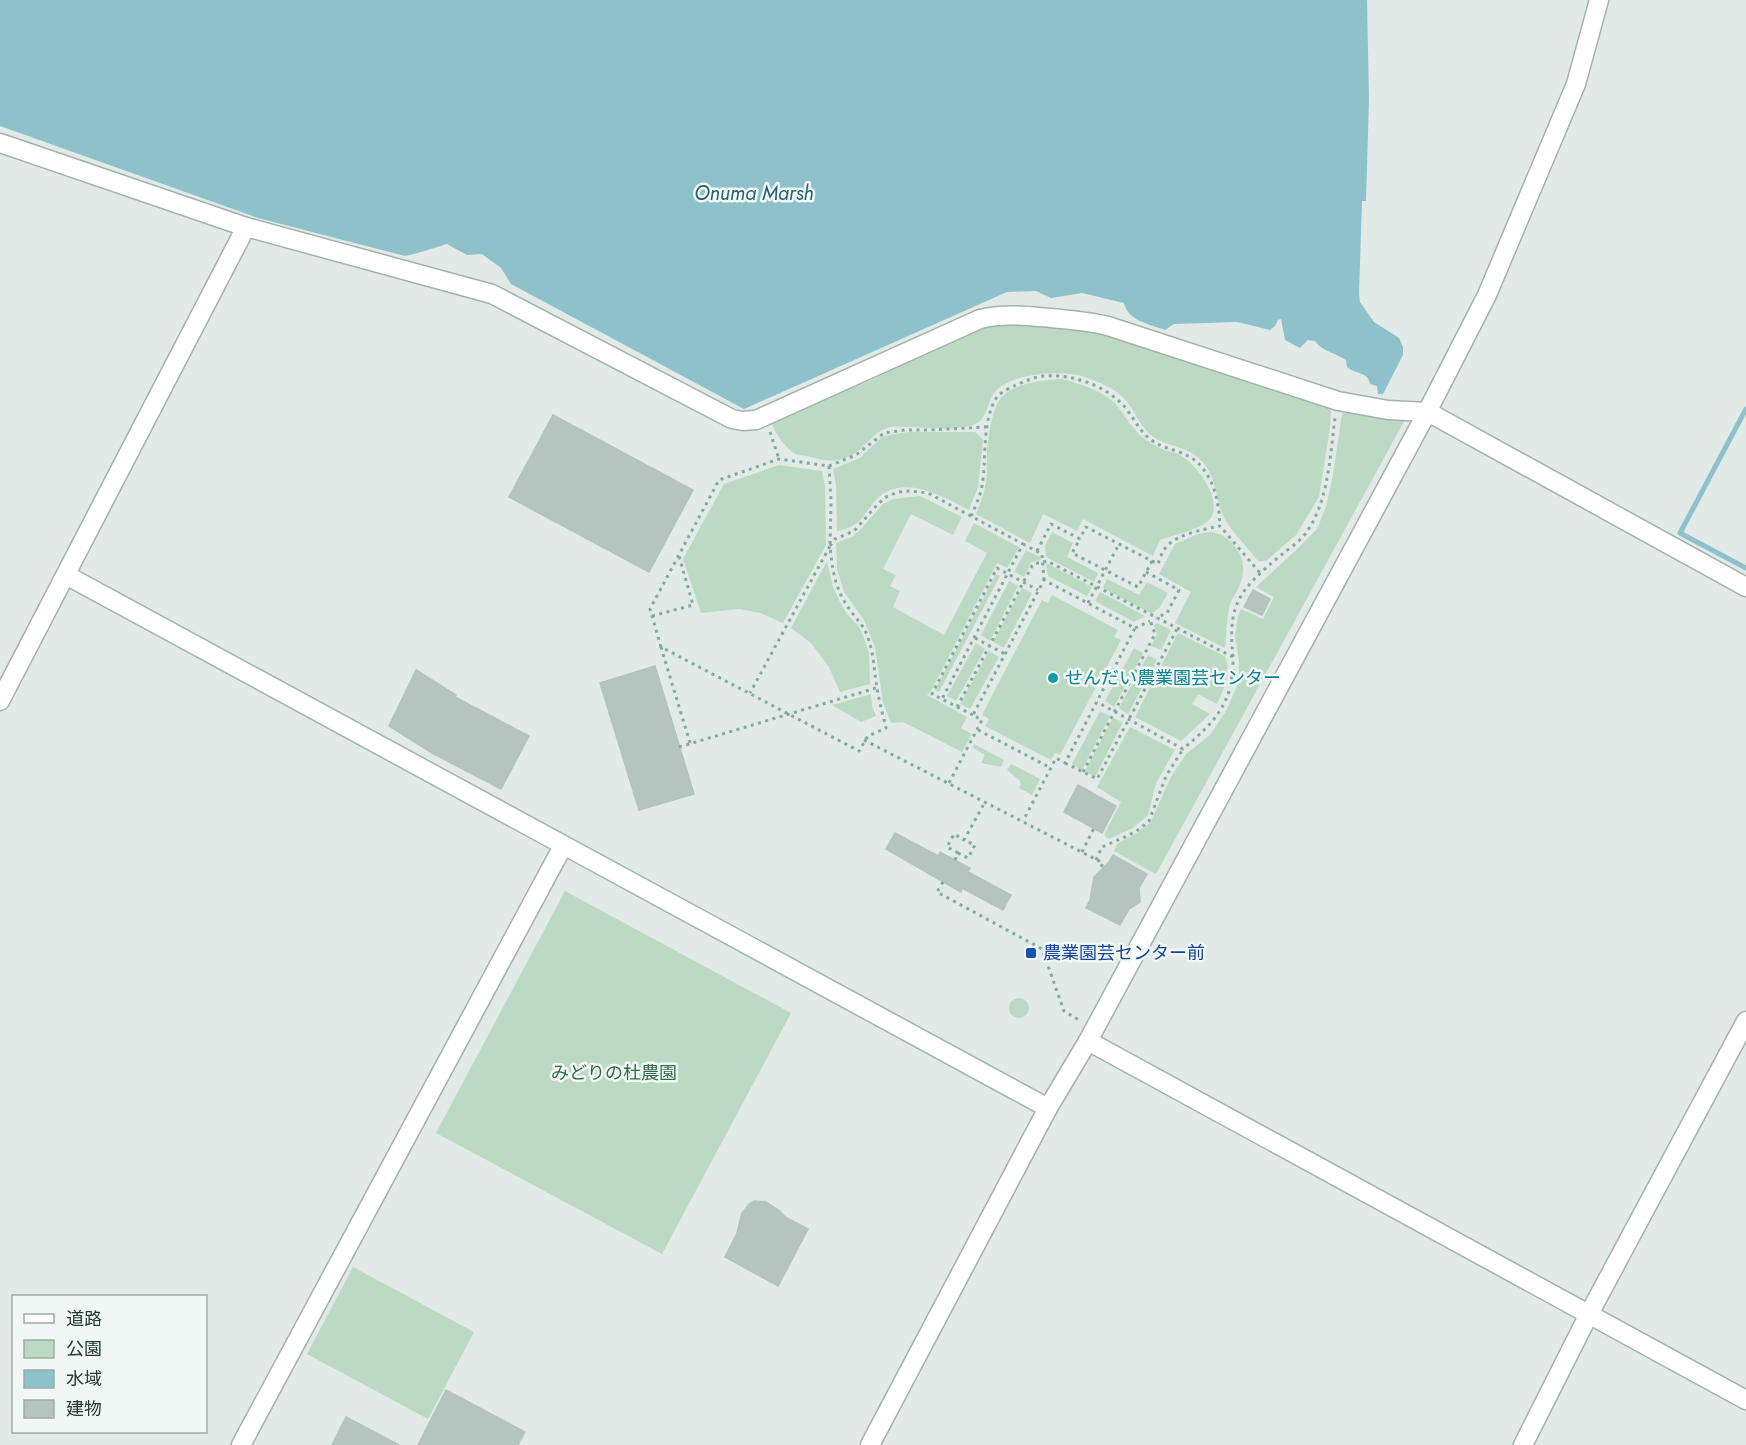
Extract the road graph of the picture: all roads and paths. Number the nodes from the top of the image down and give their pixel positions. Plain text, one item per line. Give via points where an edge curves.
1 (1599, 0) edge
2 (0, 143) edge
3 (246, 227) junction
4 (1338, 401) junction
5 (1428, 412) junction
6 (765, 416) junction
7 (986, 427) junction
8 (779, 459) junction
9 (829, 466) junction
10 (971, 516) junction
11 (1220, 526) junction
12 (1080, 538) junction
13 (1023, 544) junction
14 (1119, 544) junction
15 (830, 546) junction
16 (1037, 551) junction
17 (679, 556) junction
18 (1043, 561) junction
19 (1152, 561) junction
20 (1106, 570) junction
21 (1146, 572) junction
22 (1260, 573) junction
23 (1007, 574) junction
24 (66, 575) junction
25 (1044, 580) junction
26 (1023, 582) junction
27 (1097, 586) junction
28 (1746, 587) edge
29 (1038, 590) junction
30 (1088, 603) junction
31 (652, 616) junction
32 (1156, 618) junction
33 (1150, 620) junction
34 (1135, 628) junction
35 (1177, 629) junction
36 (974, 638) junction
37 (989, 646) junction
38 (661, 647) junction
39 (1005, 654) junction
40 (1233, 657) junction
41 (877, 687) junction
42 (750, 693) junction
43 (942, 699) junction
44 (0, 701) edge
45 (1097, 702) junction
46 (957, 707) junction
47 (1114, 711) junction
48 (788, 713) junction
49 (973, 715) junction
50 (1129, 719) junction
51 (978, 729) junction
52 (864, 740) junction
53 (690, 743) junction
54 (679, 747) dead end
55 (1183, 749) junction
56 (1065, 763) junction
57 (1051, 768) junction
58 (1083, 772) junction
59 (949, 783) junction
60 (985, 802) junction
61 (1023, 822) junction
62 (1094, 828) dead end
63 (964, 840) junction
64 (563, 846) junction
65 (1082, 852) junction
66 (958, 853) junction
67 (955, 860) dead end
68 (1096, 860) junction
69 (1104, 868) dead end
70 (943, 882) dead end
71 (1746, 1022) edge
72 (1091, 1035) junction
73 (1048, 1108) junction
74 (1589, 1314) junction
75 (1746, 1400) edge
76 (241, 1445) edge
77 (870, 1445) edge
78 (1523, 1445) edge

1 - 5 street via 1576,84 1487,295
2 - 3 street
3 - 6 street via 492,294 732,419 756,420
3 - 24 street
4 - 5 street
4 - 6 street via 1092,321 993,315
4 - 22 path via 1328,474 1314,520
5 - 28 street
5 - 72 street
6 - 8 path
7 - 9 path via 884,433 856,456
7 - 10 path via 982,486
7 - 11 path via 998,396 1029,379 1064,377 1101,388 1123,405 1148,438 1182,452 1203,468 1215,493
8 - 9 path
8 - 17 path via 719,480
9 - 15 path
10 - 13 path
10 - 15 path via 928,493 898,492 886,497 854,531 835,539
11 - 19 path via 1177,539 1164,549 1158,564
11 - 22 path
12 - 14 path via 1086,527
12 - 16 path via 1051,524
12 - 20 path via 1072,553
13 - 16 path
13 - 23 path
14 - 19 path
14 - 20 path
15 - 41 path via 840,595 868,636
15 - 42 path
16 - 18 path
17 - 31 path via 650,609
17 - 31 path via 693,604
18 - 25 path
18 - 26 path via 1033,564
18 - 27 path
19 - 21 path
20 - 21 path via 1138,588
20 - 27 path
21 - 32 path via 1179,590 1167,613
22 - 40 path via 1241,595 1235,609
23 - 26 path
23 - 36 path
23 - 43 path via 997,568 932,694
24 - 44 street
24 - 64 street
25 - 29 path
25 - 30 path
26 - 29 path
26 - 37 path
27 - 30 path
27 - 32 path
29 - 39 path
30 - 34 path
31 - 38 path
32 - 33 path
32 - 35 path
33 - 34 path
33 - 47 path via 1155,634
34 - 45 path
35 - 40 path
35 - 50 path
36 - 37 path
36 - 43 path
37 - 39 path
37 - 46 path
38 - 42 path
38 - 53 path
39 - 49 path
40 - 55 path via 1227,698 1210,724
41 - 48 path
41 - 52 path via 886,728
42 - 48 path
43 - 46 path
45 - 47 path
45 - 56 path
46 - 49 path
47 - 50 path
47 - 58 path
48 - 52 path via 859,751
48 - 53 path
49 - 51 path via 982,720
50 - 55 path
50 - 58 path via 1097,779
51 - 57 path
51 - 59 path
52 - 59 path
53 - 54 path
55 - 68 path via 1149,820 1138,830 1102,847
56 - 57 path via 1056,758
56 - 58 path
57 - 61 path
59 - 60 path
60 - 61 path
60 - 63 path
61 - 65 path
62 - 65 path
63 - 66 path via 975,845 968,858
63 - 66 path via 954,834 947,847
64 - 73 street
64 - 76 street
65 - 68 path
66 - 67 path
68 - 69 path
70 - 72 path via 937,892 1042,949 1064,1011
71 - 74 street
72 - 73 street
72 - 74 street
73 - 77 street
74 - 75 street
74 - 78 street

